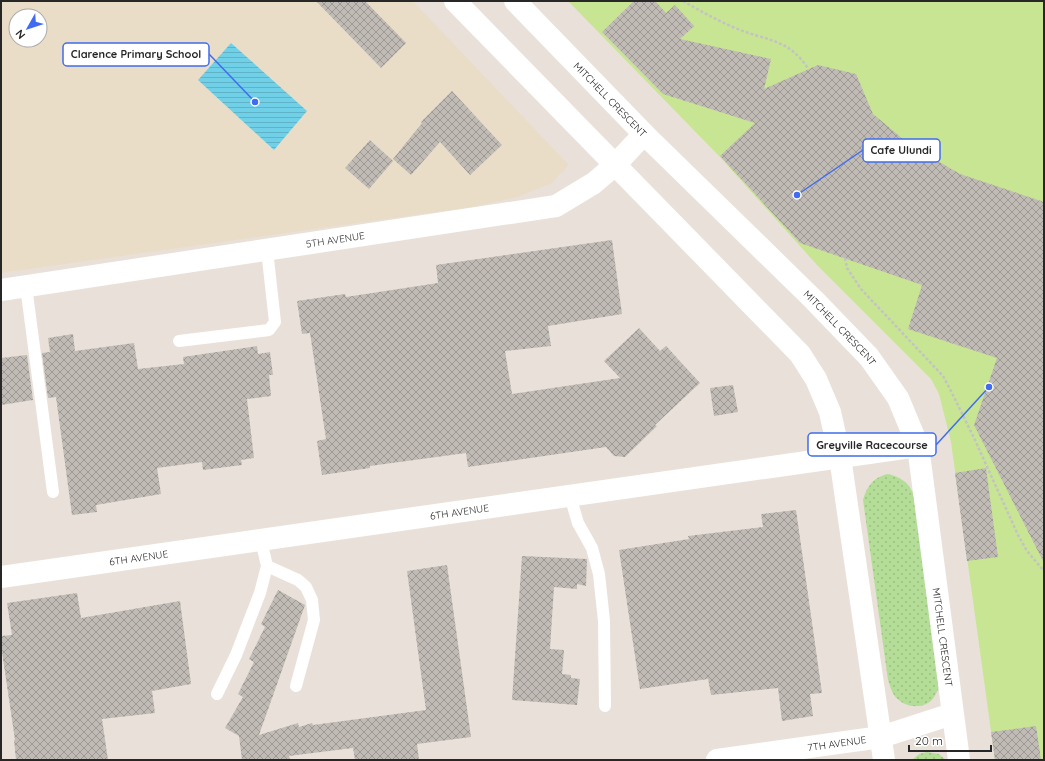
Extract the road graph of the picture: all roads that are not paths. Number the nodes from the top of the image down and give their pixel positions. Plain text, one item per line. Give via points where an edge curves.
1 (455, 1) edge
2 (515, 1) edge
3 (644, 134) junction
4 (615, 165) junction
5 (267, 250) junction
6 (26, 286) junction
7 (1, 290) edge
8 (179, 341) dead end
9 (918, 446) junction
10 (840, 457) junction
11 (53, 492) dead end
12 (570, 496) junction
13 (261, 540) junction
14 (267, 566) junction
15 (1, 577) edge
16 (296, 686) dead end
17 (217, 694) dead end
18 (605, 706) dead end
19 (952, 714) junction
20 (881, 737) junction
21 (717, 760) edge
22 (884, 760) edge
23 (959, 760) edge

1 - 4 street
2 - 3 street, MITCHELL CRESCENT
3 - 4 street, 5TH AVENUE
3 - 9 street, MITCHELL CRESCENT via 869,357 898,398
4 - 5 street, 5TH AVENUE via 594,183 556,206
4 - 10 street via 800,354 816,379 830,412
5 - 6 street, 5TH AVENUE
5 - 8 lane via 275,322 269,330
6 - 7 street, 5TH AVENUE
6 - 11 lane
9 - 10 street, 6TH AVENUE
9 - 19 street, MITCHELL CRESCENT
10 - 12 street, 6TH AVENUE
10 - 20 street
12 - 13 street, 6TH AVENUE
12 - 18 lane via 578,523 592,548 599,574 604,621
13 - 14 lane
13 - 15 street, 6TH AVENUE
14 - 16 lane via 298,580 306,587 312,600 314,620
14 - 17 lane via 260,593 236,655
19 - 20 street, 7TH AVENUE
19 - 23 street, MITCHELL CRESCENT
20 - 21 street, 7TH AVENUE
20 - 22 street

